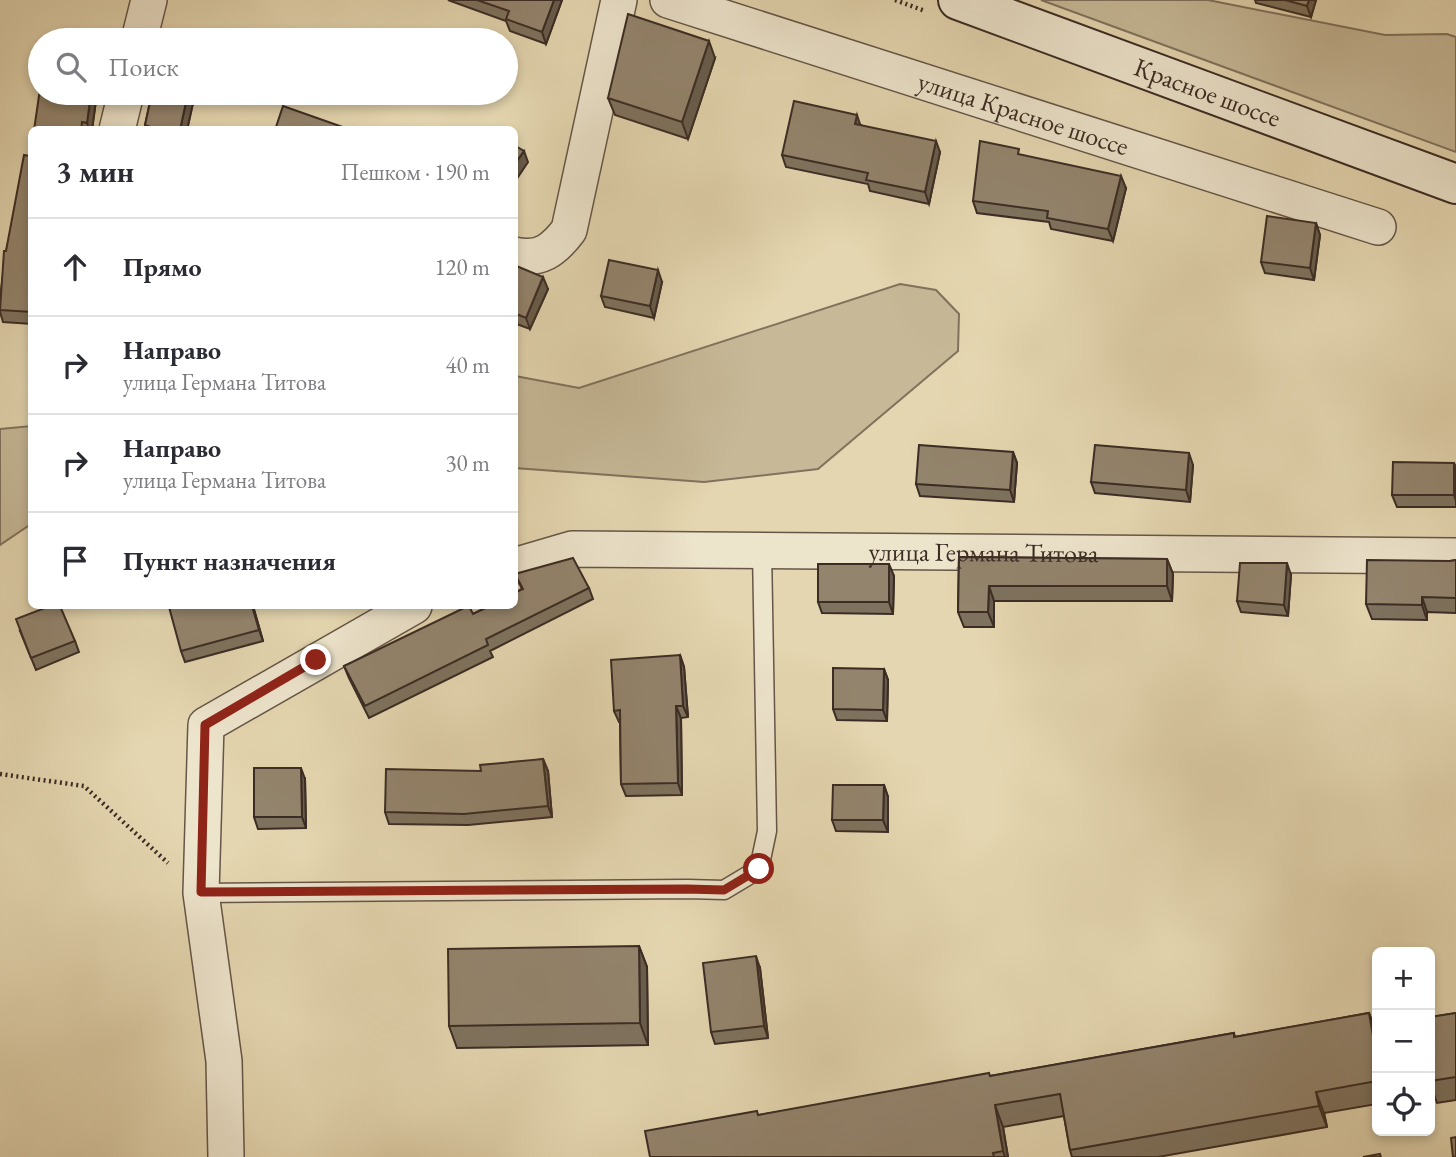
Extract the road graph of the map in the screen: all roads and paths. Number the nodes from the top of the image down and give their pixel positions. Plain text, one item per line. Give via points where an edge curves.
1 (149, 0) edge
2 (619, 0) edge
3 (668, 0) edge
4 (958, 0) edge
5 (142, 28) edge
6 (123, 105) edge
7 (118, 126) edge
8 (1456, 184) edge
9 (1378, 227) dead end
10 (518, 256) edge
11 (762, 550) junction
12 (1456, 556) edge
13 (518, 565) edge
14 (409, 609) edge
15 (0, 774) edge
16 (201, 892) junction
17 (226, 1157) edge

1 - 5 street
2 - 10 street via 569,230 556,248 529,258
3 - 9 street, улица Красное шоссе
4 - 8 main road, Красное шоссе
6 - 7 street
11 - 12 street, улица Германа Титова
11 - 13 street, улица Германа Титова via 572,549
11 - 16 lane via 766,831 759,869 724,890
14 - 16 street via 205,725
15 - 16 path via 84,786
16 - 17 street via 224,1061

